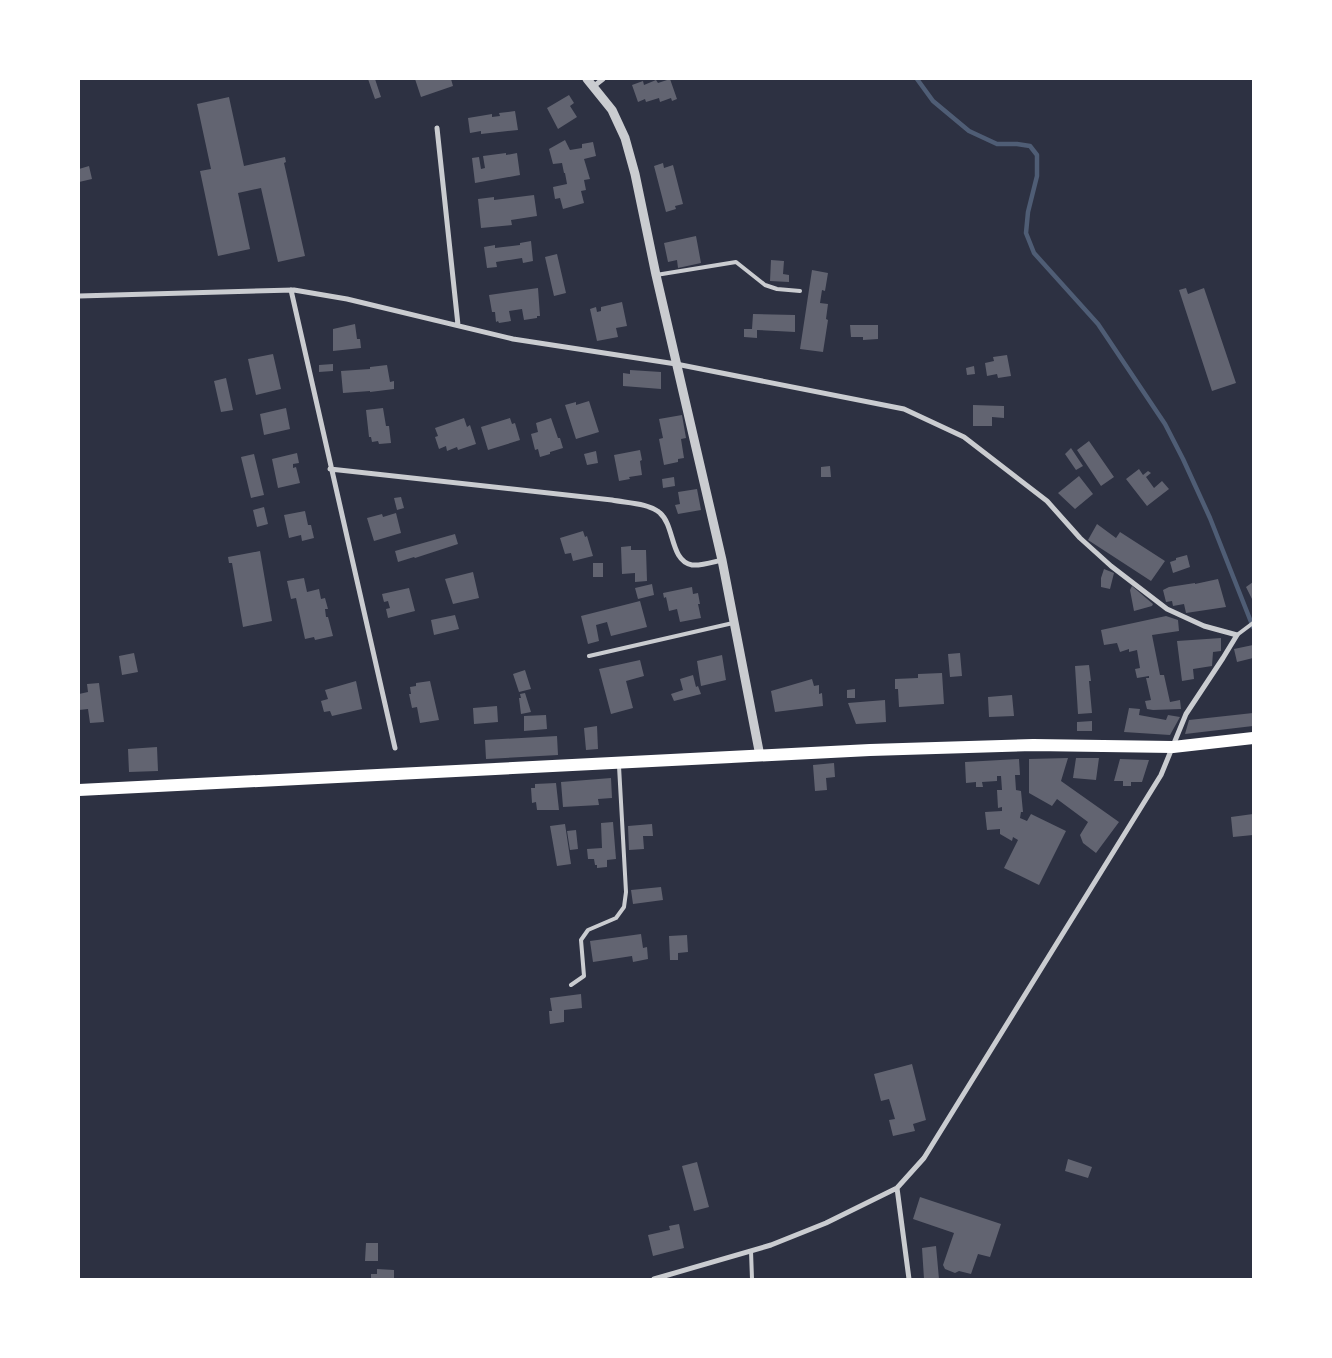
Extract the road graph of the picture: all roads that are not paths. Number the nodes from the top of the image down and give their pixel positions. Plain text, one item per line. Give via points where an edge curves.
1 (587, 79) edge
2 (603, 79) edge
3 (594, 86) junction
4 (437, 128) dead end
5 (656, 275) junction
6 (291, 290) junction
7 (800, 291) dead end
8 (79, 296) edge
9 (458, 326) junction
10 (676, 364) junction
11 (330, 469) junction
12 (722, 560) junction
13 (736, 623) junction
14 (1253, 623) edge
15 (1237, 635) junction
16 (589, 656) dead end
17 (1253, 738) edge
18 (1173, 747) junction
19 (395, 748) dead end
20 (760, 756) junction
21 (619, 763) junction
22 (79, 790) edge
23 (571, 984) dead end
24 (897, 1188) junction
25 (750, 1251) junction
26 (654, 1279) edge
27 (752, 1279) edge
28 (909, 1279) edge

1 - 3 street
2 - 3 street
3 - 5 street via 612,110 625,138
4 - 9 street
5 - 7 lane via 736,262 765,285
5 - 10 street
6 - 8 street
6 - 9 street via 347,299
6 - 11 street
9 - 10 street
10 - 12 street
10 - 15 street via 904,409 964,437 1047,501 1111,566 1167,608 1204,626
11 - 12 street via 612,500 650,508 660,513 668,523 681,560 691,564
11 - 19 street
12 - 13 street
13 - 16 lane
13 - 20 street
14 - 15 lane
15 - 18 street via 1186,714
17 - 18 main road
18 - 20 main road via 1033,745
18 - 24 street via 1161,775 924,1158
20 - 21 main road
21 - 22 main road
21 - 23 lane via 626,892 624,908 616,918 588,930 582,940 584,976
24 - 25 street via 826,1223
24 - 28 street
25 - 26 street
25 - 27 lane

